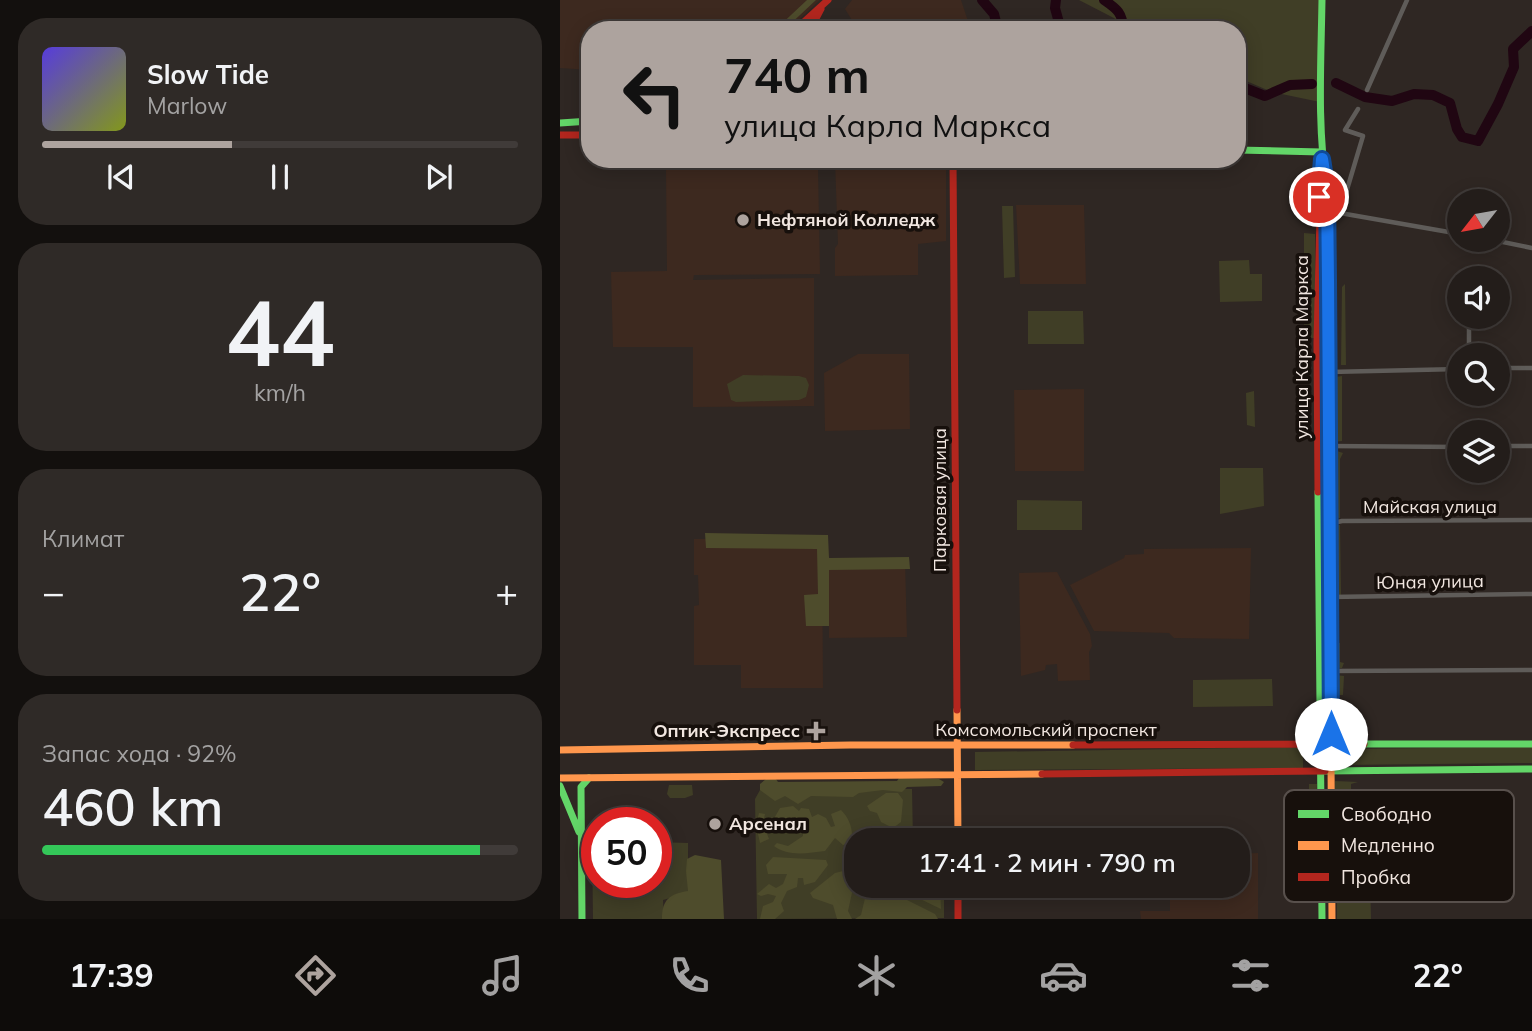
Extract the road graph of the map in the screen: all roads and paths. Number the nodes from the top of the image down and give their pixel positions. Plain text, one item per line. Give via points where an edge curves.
1 (1322, 0) edge
2 (1407, 0) edge
3 (827, 1) edge
4 (805, 21) edge
5 (815, 21) edge
6 (1367, 90) dead end
7 (1358, 109) dead end
8 (574, 122) junction
9 (581, 122) edge
10 (560, 123) edge
11 (560, 135) edge
12 (572, 135) junction
13 (581, 135) edge
14 (1246, 151) edge
15 (1321, 155) junction
16 (953, 168) edge
17 (1340, 213) junction
18 (1327, 214) junction
19 (1447, 231) edge
20 (1510, 243) edge
21 (1532, 248) edge
22 (1510, 368) edge
23 (1532, 368) edge
24 (1447, 369) edge
25 (1328, 372) junction
26 (1317, 405) junction
27 (1329, 405) junction
28 (1329, 446) junction
29 (1510, 446) edge
30 (1532, 446) edge
31 (1447, 447) edge
32 (1532, 520) edge
33 (1328, 524) junction
34 (1532, 594) edge
35 (1329, 597) junction
36 (1532, 670) edge
37 (1331, 671) junction
38 (1532, 744) edge
39 (1321, 745) junction
40 (1331, 745) junction
41 (958, 746) junction
42 (560, 750) edge
43 (1532, 769) edge
44 (1322, 771) junction
45 (1332, 771) junction
46 (958, 775) junction
47 (560, 778) edge
48 (589, 778) junction
49 (560, 786) edge
50 (1322, 790) edge
51 (1332, 790) edge
52 (958, 828) edge
53 (580, 834) junction
54 (958, 898) edge
55 (582, 919) edge
56 (958, 919) edge

1 - 15 main road
2 - 6 street
3 - 4 main road
3 - 5 main road
7 - 17 street via 1345,130 1363,135
8 - 9 main road
8 - 10 main road
8 - 12 main road via 568,128
11 - 12 main road
12 - 13 main road
14 - 15 main road
15 - 18 main road, улица Карла Маркса
15 - 26 main road, улица Карла Маркса
16 - 41 main road, Парковая улица
17 - 18 street
17 - 19 street
18 - 25 main road, улица Карла Маркса
20 - 21 street
22 - 23 street
24 - 25 street
25 - 27 main road, улица Карла Маркса
26 - 27 main road
26 - 39 main road, улица Карла Маркса
27 - 28 main road, улица Карла Маркса
28 - 31 street
28 - 33 main road, улица Карла Маркса
29 - 30 street
32 - 33 street, Майская улица
33 - 35 main road, улица Карла Маркса
34 - 35 street, Юная улица
35 - 37 main road, улица Карла Маркса
36 - 37 street
37 - 40 main road, улица Карла Маркса
38 - 40 main road, Комсомольский проспект
39 - 40 main road, Комсомольский проспект
39 - 41 main road, Комсомольский проспект
39 - 44 main road, улица Карла Маркса
40 - 45 main road, улица Карла Маркса
41 - 42 main road, Комсомольский проспект
41 - 46 main road, Парковая улица
43 - 45 main road
44 - 45 main road
44 - 46 main road
44 - 50 main road, улица Карла Маркса
45 - 51 main road, улица Карла Маркса
46 - 48 main road
46 - 52 main road, Парковая улица
47 - 48 main road
48 - 53 main road via 581,787
49 - 53 main road
53 - 55 main road
54 - 56 main road

